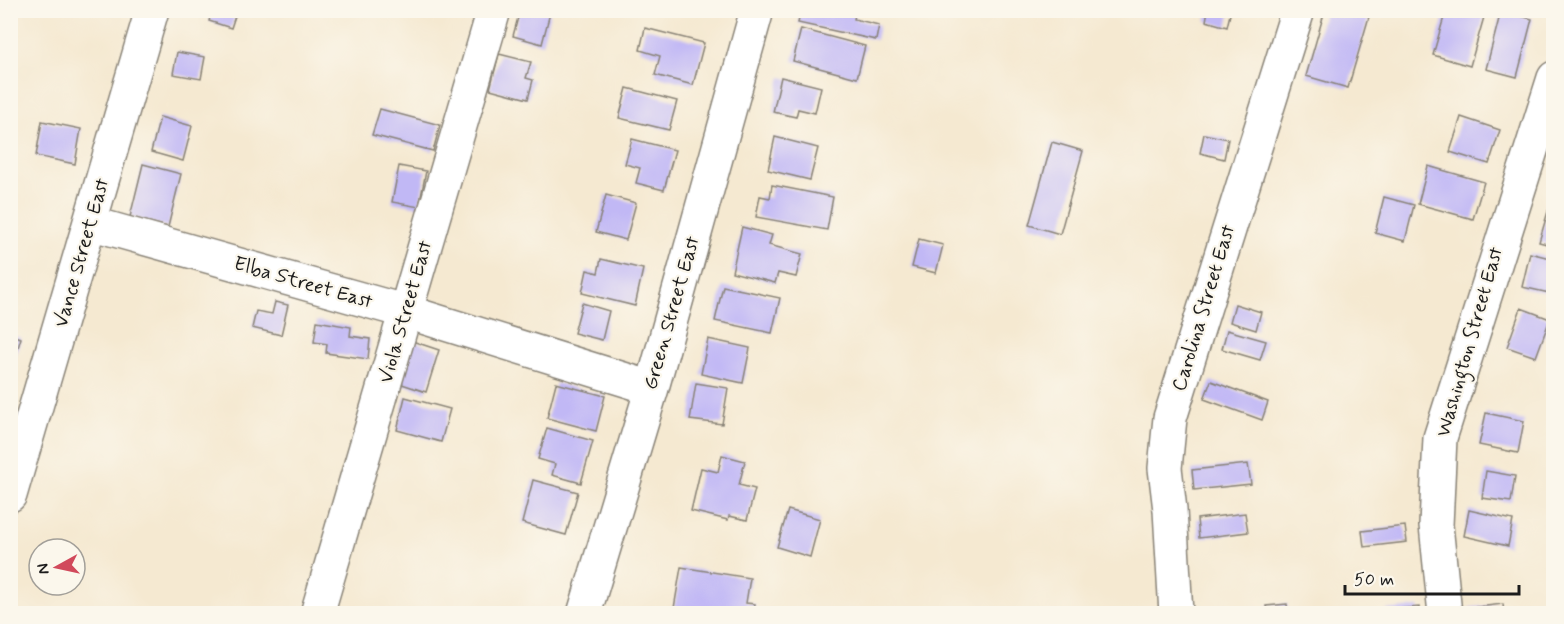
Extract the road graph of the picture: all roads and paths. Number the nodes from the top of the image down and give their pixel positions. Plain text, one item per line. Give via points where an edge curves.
1 (152, 10) edge
2 (494, 10) edge
3 (757, 10) edge
4 (1298, 10) edge
5 (1554, 78) edge
6 (90, 224) junction
7 (407, 312) junction
8 (651, 388) junction
9 (10, 495) edge
10 (317, 614) edge
11 (584, 614) edge
12 (1176, 614) edge
13 (1445, 614) edge

1 - 6 street, Vance Street East
2 - 7 street, Viola Street East
3 - 8 street, Green Street East
4 - 12 street, Carolina Street East via 1170,418 1165,468
5 - 13 street, Washington Street East via 1440,438 1436,525
6 - 7 street, Elba Street East
6 - 9 street, Vance Street East
7 - 8 street, Elba Street East
7 - 10 street, Viola Street East
8 - 11 street, Green Street East

